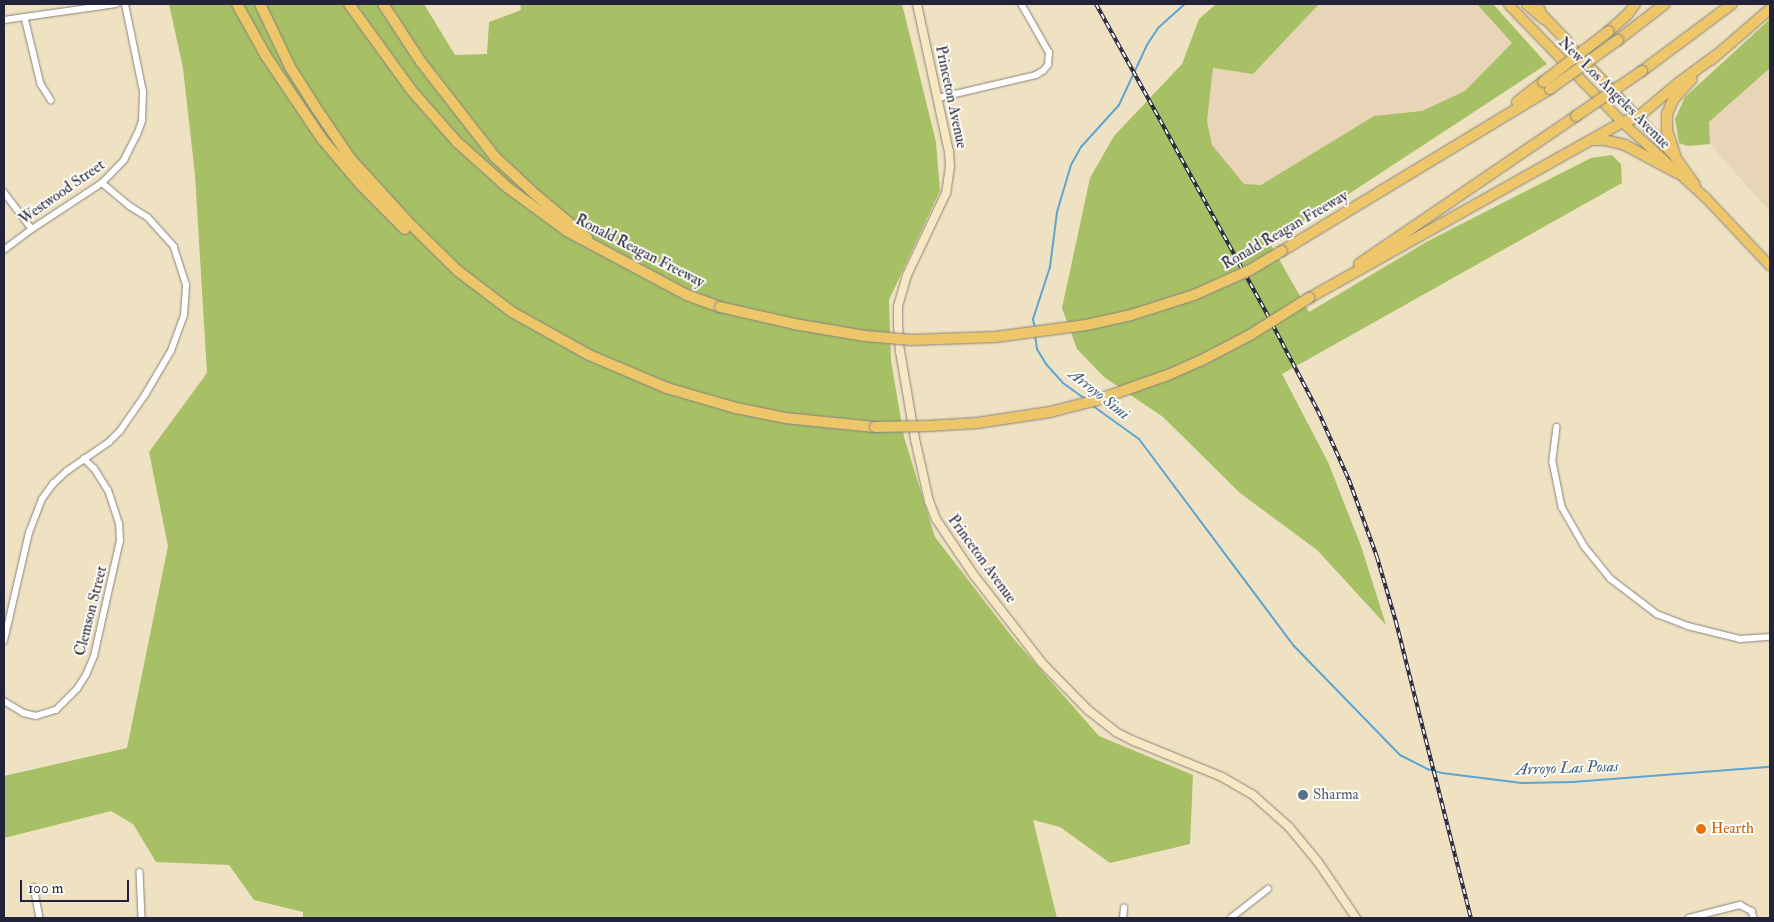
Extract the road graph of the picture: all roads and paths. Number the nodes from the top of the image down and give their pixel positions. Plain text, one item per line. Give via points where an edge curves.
1 (116, 4) edge
2 (125, 4) edge
3 (237, 4) edge
4 (260, 4) edge
5 (349, 4) edge
6 (383, 4) edge
7 (917, 4) edge
8 (1021, 4) edge
9 (1508, 4) edge
10 (1526, 4) edge
11 (1537, 4) edge
12 (1635, 4) edge
13 (1665, 4) edge
14 (1732, 4) edge
15 (1770, 9) edge
16 (26, 18) junction
17 (4, 20) edge
18 (1566, 40) junction
19 (1715, 56) junction
20 (1546, 85) junction
21 (938, 98) junction
22 (51, 100) dead end
23 (1638, 117) junction
24 (1622, 122) junction
25 (1589, 140) junction
26 (1676, 158) junction
27 (1677, 173) junction
28 (102, 183) junction
29 (4, 192) edge
30 (1705, 197) junction
31 (32, 229) junction
32 (594, 245) junction
33 (4, 250) edge
34 (1770, 266) edge
35 (458, 272) junction
36 (1309, 298) junction
37 (1557, 427) dead end
38 (84, 459) junction
39 (1770, 637) edge
40 (4, 642) edge
41 (4, 701) edge
42 (140, 872) dead end
43 (34, 887) dead end
44 (1268, 889) dead end
45 (1124, 908) dead end
46 (40, 918) edge
47 (142, 918) edge
48 (1123, 918) edge
49 (1231, 918) edge
50 (1356, 918) edge
51 (1689, 918) edge
52 (1754, 918) edge

1 - 16 street
2 - 28 street, Westwood Street via 144,108 137,135 124,160
3 - 35 highway via 266,56 322,140 360,185 404,229
4 - 35 highway via 290,67 350,158
5 - 32 highway, Ronald Reagan Freeway via 412,91 457,142 506,188 567,231
6 - 32 highway via 420,62 495,157
7 - 21 street, Princeton Avenue
8 - 21 street via 1049,53 1048,65 1036,75
9 - 24 main road, New Los Angeles Avenue
10 - 18 main road, New Los Angeles Avenue
11 - 18 highway via 1542,15
12 - 20 highway, bridge via 1628,14
13 - 20 highway, bridge via 1618,40
14 - 36 highway, bridge via 1642,71
15 - 19 highway
16 - 17 street
16 - 22 street via 41,84
18 - 23 main road, New Los Angeles Avenue
19 - 23 highway
19 - 26 highway via 1673,100 1667,114 1667,131
20 - 32 highway, Ronald Reagan Freeway, bridge via 1474,134 1250,270 1194,295 1086,325 995,338 911,340 865,336 720,307 687,295
21 - 50 street, Princeton Avenue via 950,152 949,180 941,205 907,275 898,307 900,351 929,501 936,519 968,567 1042,663 1088,710 1116,732 1222,777 1252,794 1289,827 1318,862
23 - 24 highway
23 - 26 main road, New Los Angeles Avenue
24 - 25 highway
24 - 27 main road, New Los Angeles Avenue
25 - 27 highway via 1625,145
25 - 36 highway
26 - 30 main road, New Los Angeles Avenue
27 - 30 main road, New Los Angeles Avenue
28 - 31 street, Westwood Street
28 - 38 street via 158,228 174,247 186,285 187,300 180,331 145,395 120,431
29 - 31 street
30 - 34 main road, New Los Angeles Avenue
31 - 33 street, Westwood Street
35 - 36 highway, bridge via 548,334 632,375 736,408 785,418 875,427 986,422 1050,412 1097,400 1200,361 1250,335
37 - 39 street via 1553,462 1562,507 1585,548 1611,579 1657,614 1688,626 1740,639
38 - 40 street via 53,484 35,514
38 - 41 street, Clemson Street via 94,468 108,491 120,541 94,656 77,689 51,712 36,716
42 - 47 street
43 - 46 street
44 - 49 street
45 - 48 street
51 - 52 street via 1740,905 1752,911

